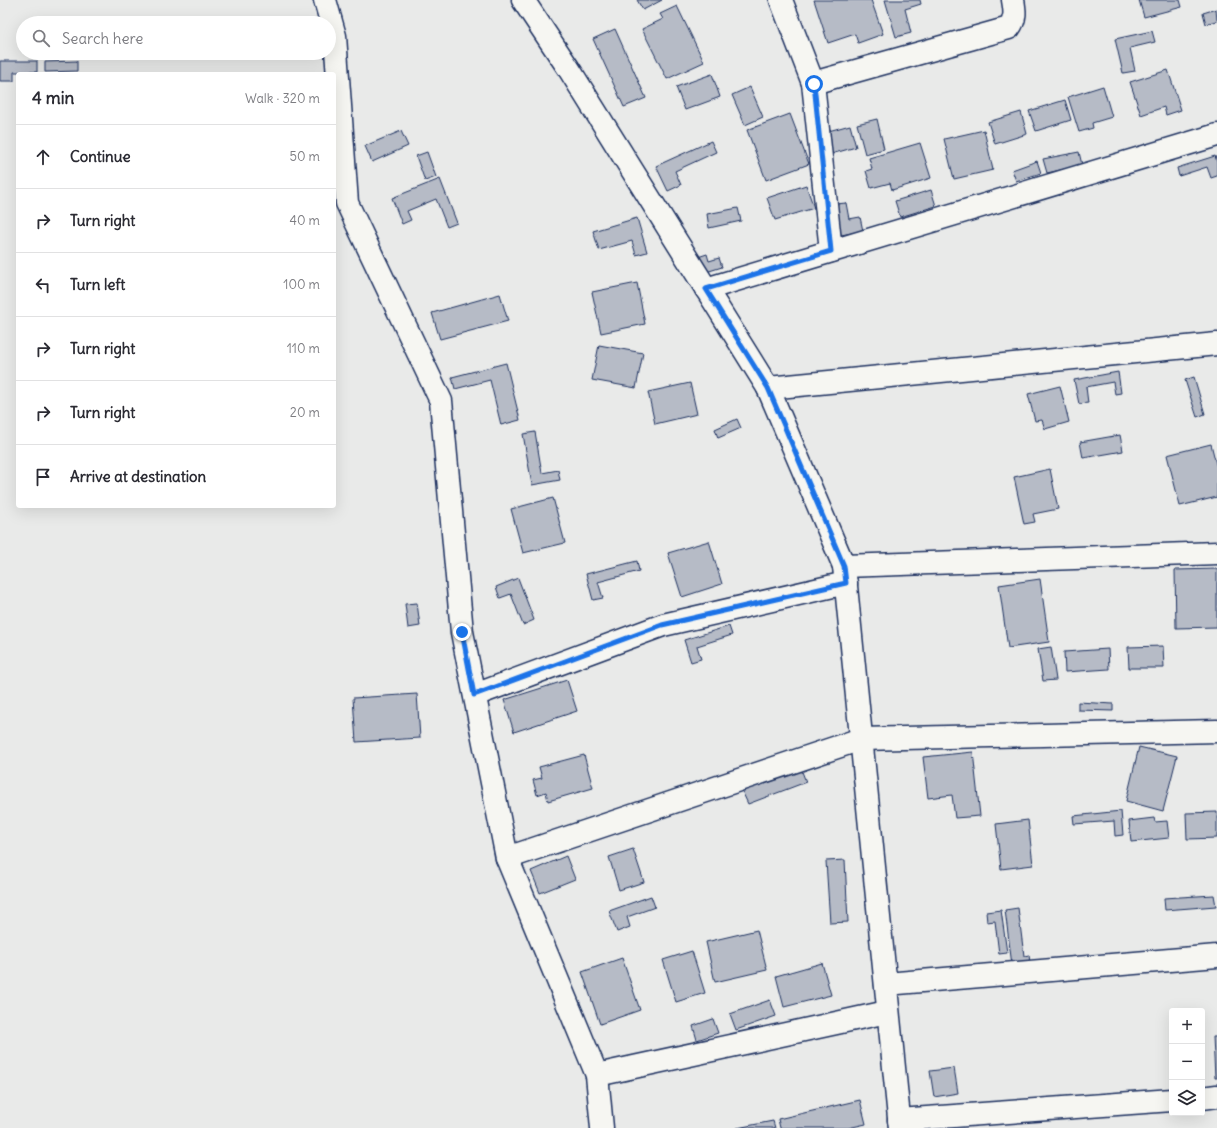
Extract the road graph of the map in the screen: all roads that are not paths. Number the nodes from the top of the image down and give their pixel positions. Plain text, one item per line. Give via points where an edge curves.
1 (326, 0) edge
2 (523, 0) edge
3 (781, 0) edge
4 (1013, 0) edge
5 (330, 16) edge
6 (336, 51) edge
7 (814, 84) junction
8 (1217, 135) edge
9 (831, 251) junction
10 (706, 289) junction
11 (1217, 344) edge
12 (768, 388) junction
13 (1217, 553) edge
14 (845, 575) junction
15 (474, 695) junction
16 (1217, 731) edge
17 (861, 739) junction
18 (507, 858) junction
19 (1217, 956) edge
20 (886, 984) junction
21 (888, 1012) junction
22 (597, 1075) junction
23 (1217, 1096) edge
24 (1205, 1098) edge
25 (1169, 1100) edge
26 (899, 1124) edge
27 (602, 1128) edge

1 - 5 street
2 - 10 street
3 - 7 street
4 - 7 street via 1016,12 1014,22 1009,28
6 - 15 street via 346,203 441,401 462,632
7 - 9 street
8 - 9 street
9 - 10 street
10 - 12 street
11 - 12 street
12 - 14 street
13 - 14 street
14 - 15 street via 662,625
14 - 17 street
15 - 18 street
16 - 17 street
17 - 18 street
17 - 20 street
18 - 22 street
19 - 20 street
20 - 21 street
21 - 22 street
21 - 26 street
22 - 27 street
23 - 24 street
25 - 26 street

